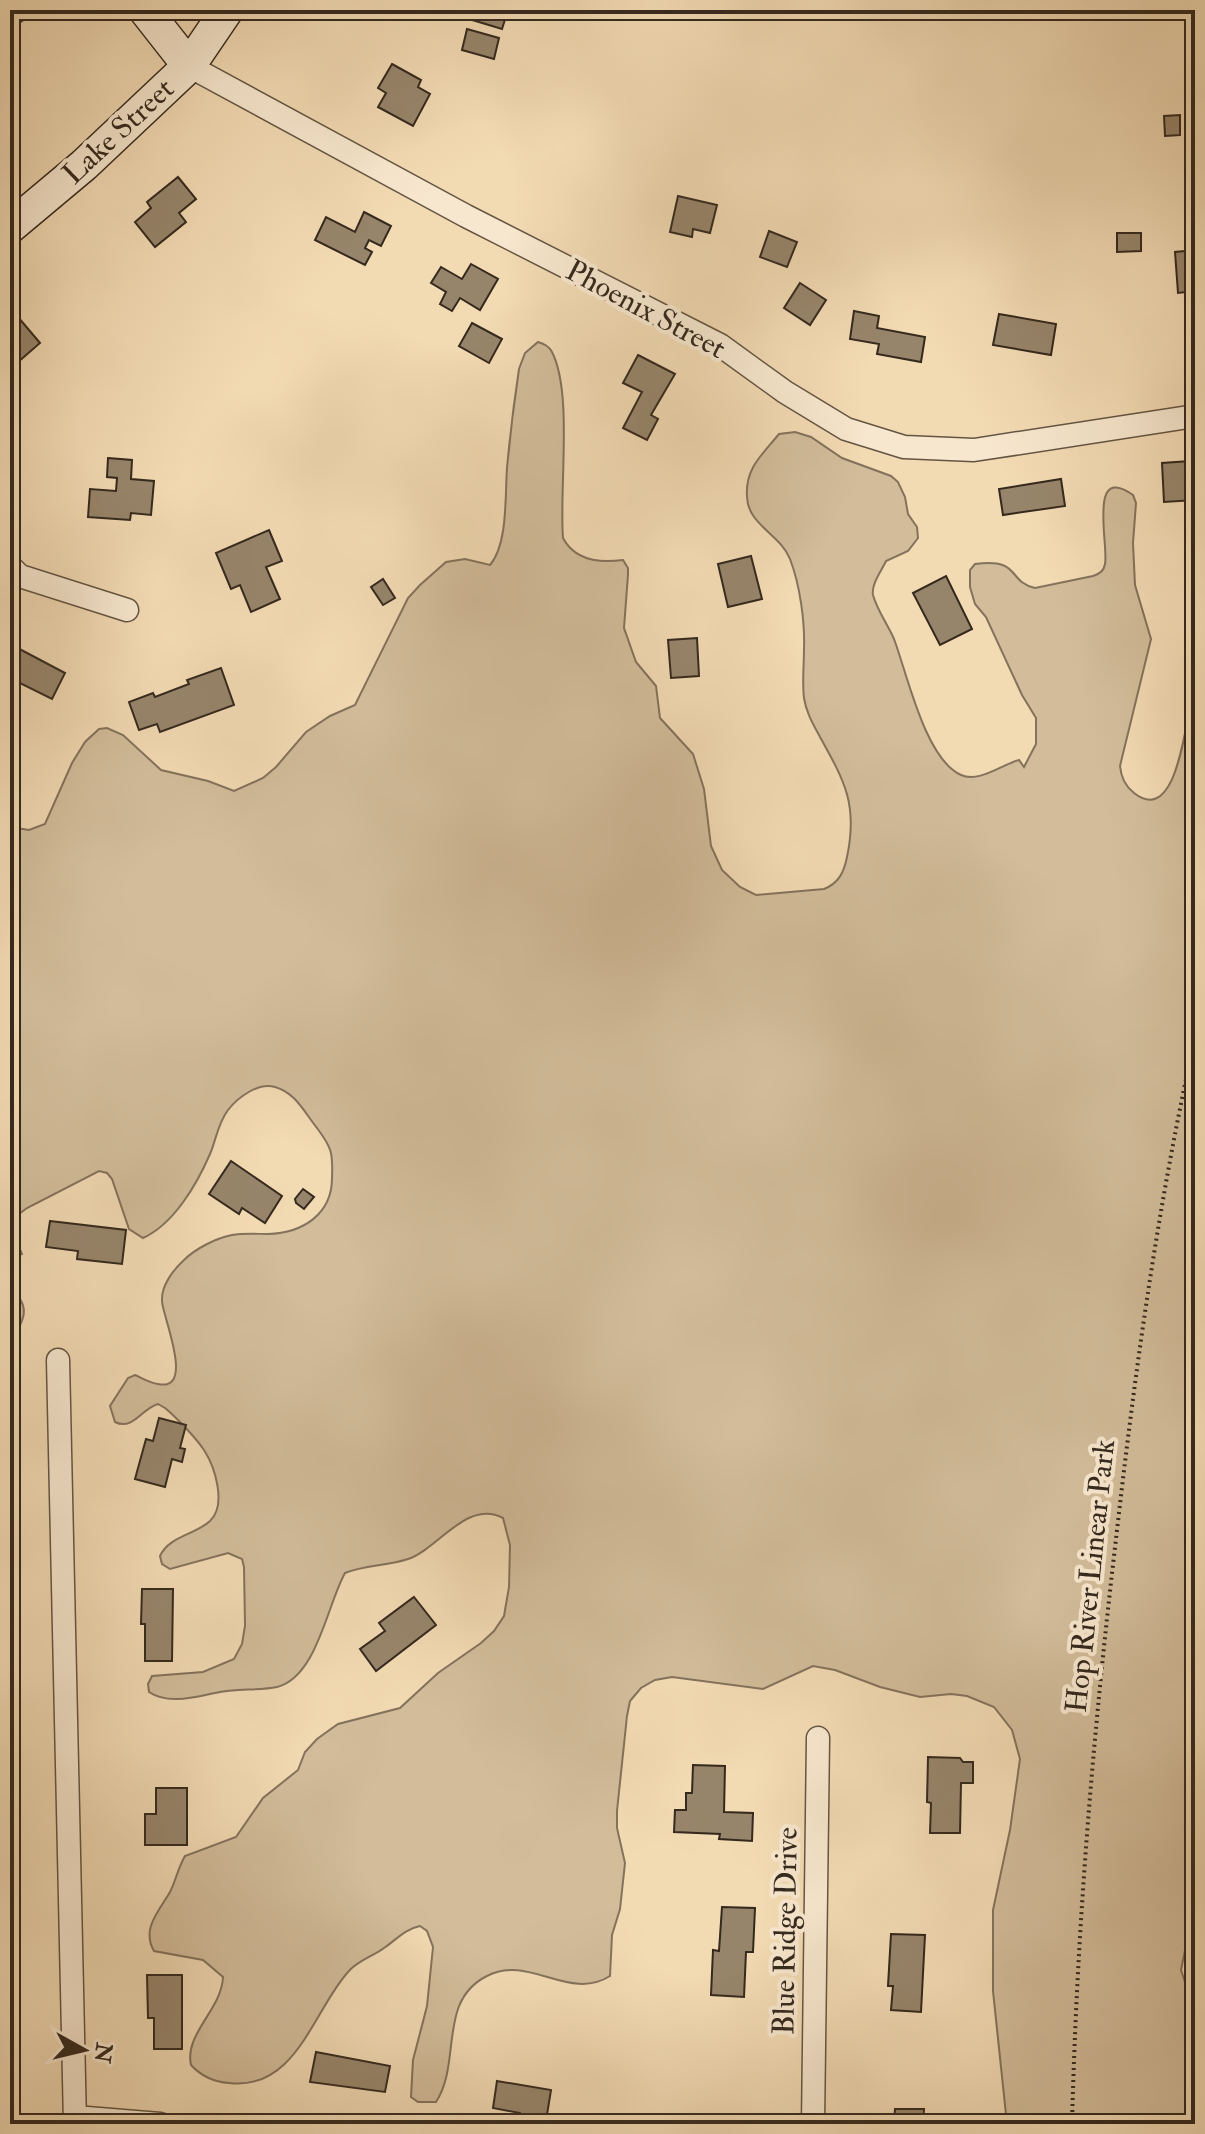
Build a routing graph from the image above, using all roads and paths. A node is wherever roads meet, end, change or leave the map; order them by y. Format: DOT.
graph roads {
  1 [pos="145,10"];
  2 [pos="227,10"];
  3 [pos="189,66"];
  4 [pos="10,227"];
  5 [pos="1195,416"];
  6 [pos="10,566"];
  7 [pos="127,610"];
  8 [pos="1195,1038"];
  9 [pos="58,1360"];
  10 [pos="818,1738"];
  11 [pos="75,2120"];
  12 [pos="160,2124"];
  13 [pos="813,2124"];
  14 [pos="1072,2124"];
  1 -- 3 [label="street, Phoenix Street"];
  2 -- 3 [label="street, Lake Street"];
  3 -- 4 [label="street, Lake Street"];
  3 -- 5 [label="street, Phoenix Street"];
  6 -- 7 [label="street"];
  8 -- 14 [label="path, Hop River Linear Park"];
  9 -- 11 [label="street"];
  10 -- 13 [label="street, Blue Ridge Drive"];
  11 -- 12 [label="street"];
}
